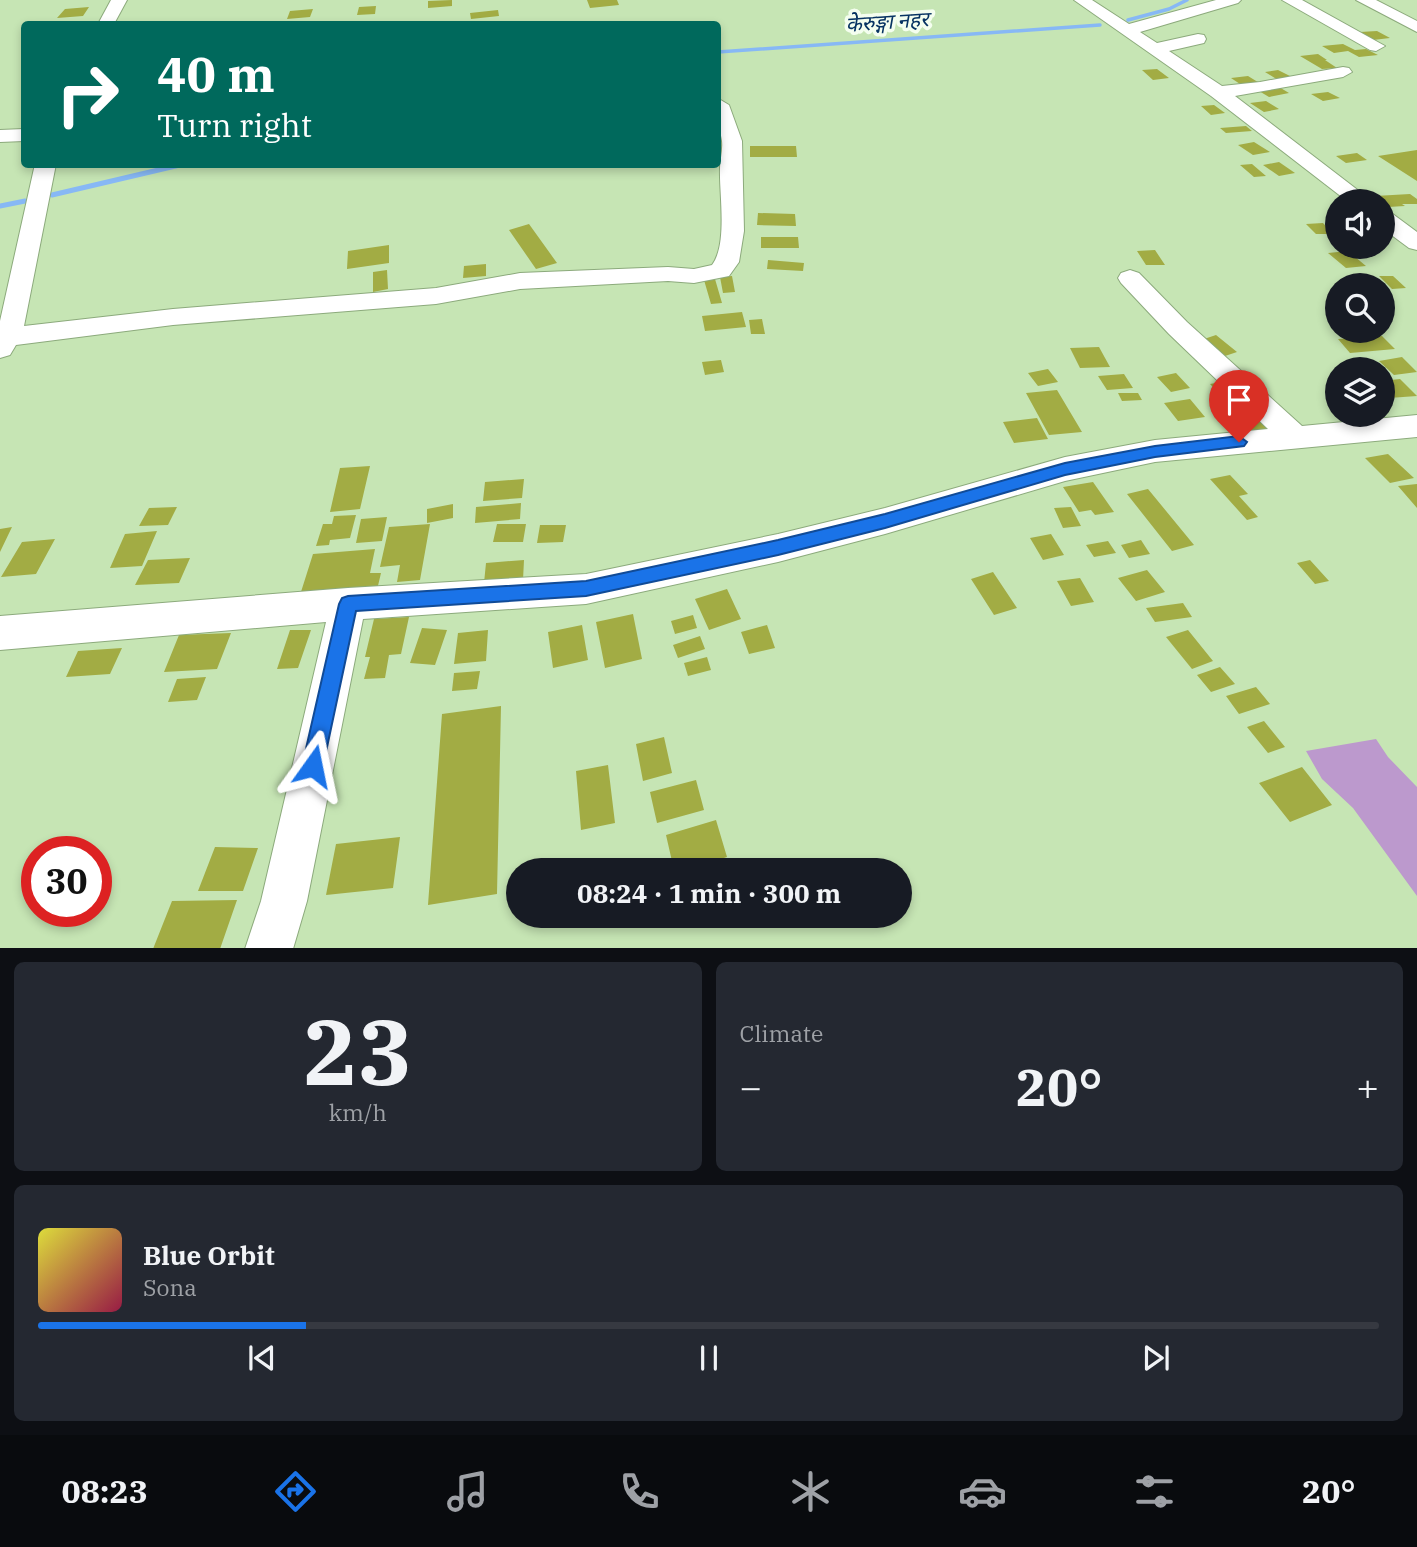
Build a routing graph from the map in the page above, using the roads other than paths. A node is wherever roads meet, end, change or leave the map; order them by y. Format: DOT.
graph roads {
  1 [pos="119,0"];
  2 [pos="1082,0"];
  3 [pos="1233,0"];
  4 [pos="1290,0"];
  5 [pos="1364,0"];
  6 [pos="108,21"];
  7 [pos="1417,27"];
  8 [pos="1127,30"];
  9 [pos="1198,39"];
  10 [pos="1376,46"];
  11 [pos="1154,49"];
  12 [pos="1343,72"];
  13 [pos="1218,92"];
  14 [pos="721,111"];
  15 [pos="21,135"];
  16 [pos="0,136"];
  17 [pos="45,168"];
  18 [pos="1346,189"];
  19 [pos="1395,227"];
  20 [pos="1417,243"];
  21 [pos="1130,278"];
  22 [pos="3,343"];
  23 [pos="1417,426"];
  24 [pos="1294,436"];
  25 [pos="348,604"];
  26 [pos="0,633"];
  27 [pos="269,948"];
  1 -- 6 [label="street"];
  2 -- 8 [label="street"];
  3 -- 8 [label="street"];
  4 -- 10 [label="street"];
  5 -- 7 [label="street"];
  8 -- 11 [label="street"];
  9 -- 11 [label="street"];
  11 -- 13 [label="street"];
  12 -- 13 [label="street"];
  13 -- 18 [label="street"];
  14 -- 22 [label="street"];
  15 -- 16 [label="street"];
  17 -- 22 [label="street"];
  19 -- 20 [label="street"];
  21 -- 24 [label="street"];
  23 -- 24 [label="street"];
  24 -- 25 [label="street"];
  25 -- 26 [label="street"];
  25 -- 27 [label="street"];
}
